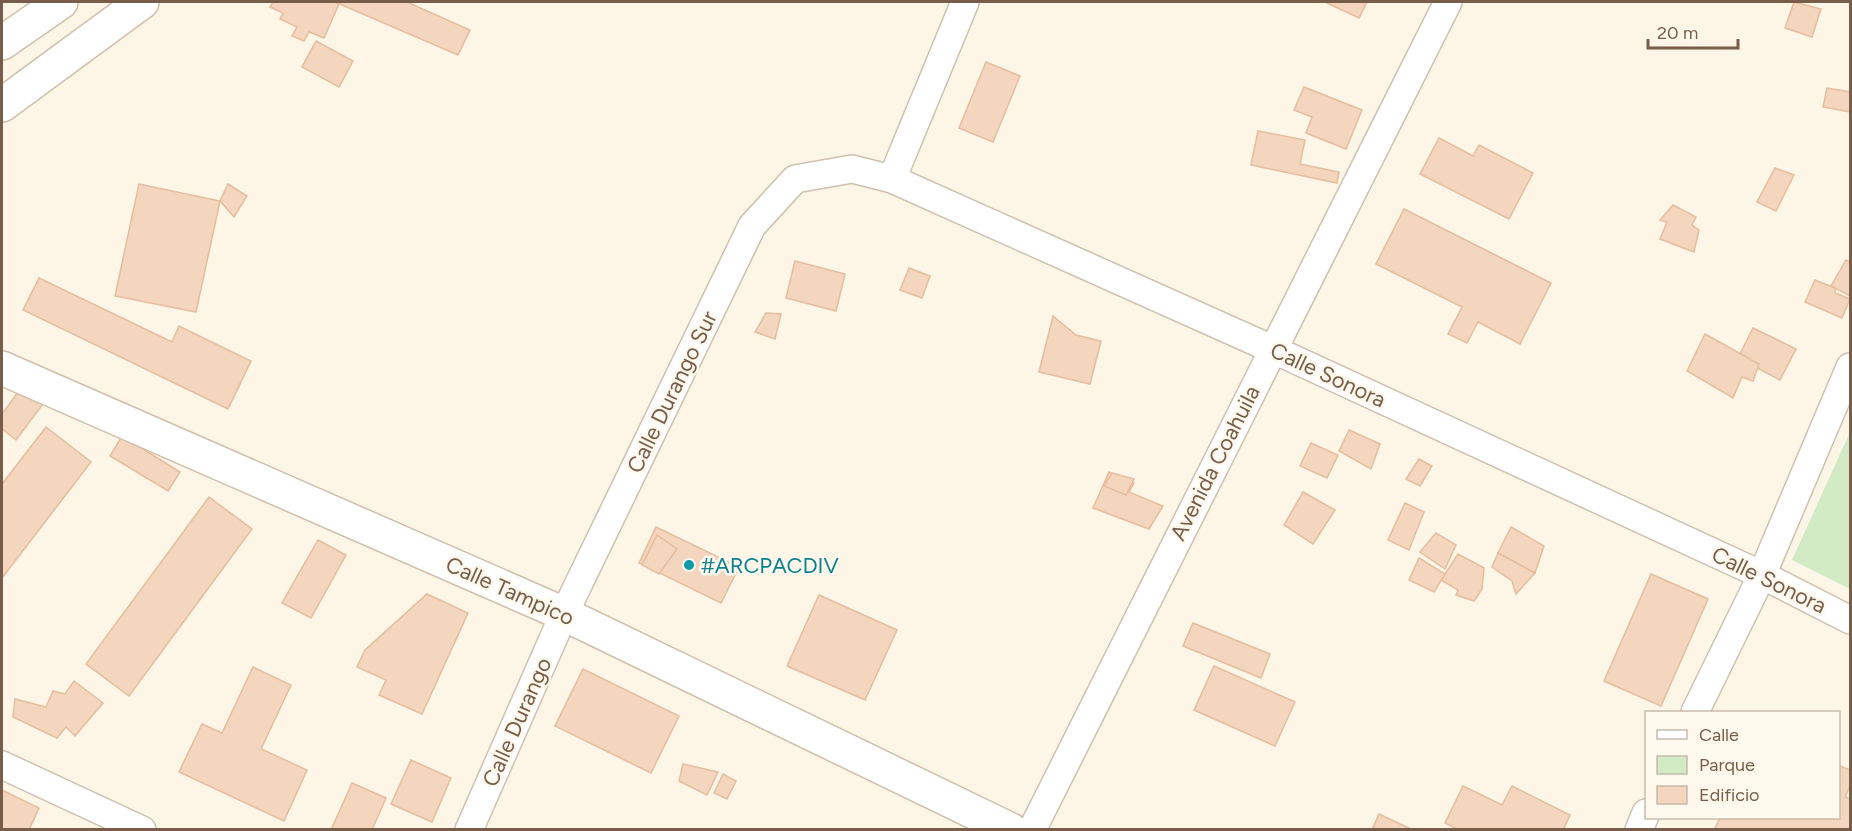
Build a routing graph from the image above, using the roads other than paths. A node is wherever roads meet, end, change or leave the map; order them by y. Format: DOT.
graph roads {
  1 [pos="61,2"];
  2 [pos="142,2"];
  3 [pos="965,2"];
  4 [pos="1448,2"];
  5 [pos="2,43"];
  6 [pos="2,105"];
  7 [pos="795,179"];
  8 [pos="892,179"];
  9 [pos="1272,349"];
  10 [pos="1851,367"];
  11 [pos="2,369"];
  12 [pos="1762,575"];
  13 [pos="564,614"];
  14 [pos="1851,620"];
  15 [pos="1695,711"];
  16 [pos="2,765"];
  17 [pos="142,830"];
  18 [pos="469,830"];
  19 [pos="1011,830"];
  20 [pos="1032,830"];
  1 -- 5 [label="street"];
  2 -- 6 [label="street"];
  3 -- 8 [label="street"];
  4 -- 9 [label="street, Avenida Coahuila"];
  7 -- 8 [label="street, Calle Sonora"];
  7 -- 13 [label="street, Calle Durango Sur"];
  8 -- 9 [label="street, Calle Sonora"];
  9 -- 12 [label="street, Calle Sonora"];
  9 -- 20 [label="street, Avenida Coahuila"];
  10 -- 12 [label="street"];
  11 -- 13 [label="street, Calle Tampico"];
  12 -- 14 [label="street, Calle Sonora"];
  12 -- 15 [label="street"];
  13 -- 18 [label="street, Calle Durango"];
  13 -- 19 [label="street, Calle Tampico"];
  16 -- 17 [label="street"];
}
